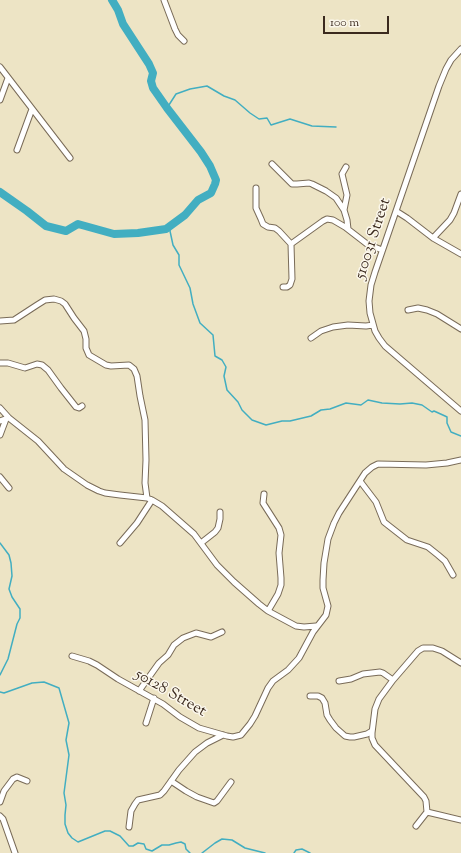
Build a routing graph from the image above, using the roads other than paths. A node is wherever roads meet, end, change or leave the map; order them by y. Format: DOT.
graph roads {
  1 [pos="164,0"];
  2 [pos="184,41"];
  3 [pos="461,48"];
  4 [pos="0,67"];
  5 [pos="8,78"];
  6 [pos="0,100"];
  7 [pos="32,109"];
  8 [pos="17,150"];
  9 [pos="70,158"];
  10 [pos="272,164"];
  11 [pos="346,167"];
  12 [pos="256,188"];
  13 [pos="461,194"];
  14 [pos="344,210"];
  15 [pos="396,211"];
  16 [pos="348,229"];
  17 [pos="433,238"];
  18 [pos="291,244"];
  19 [pos="382,250"];
  20 [pos="461,254"];
  21 [pos="283,286"];
  22 [pos="408,310"];
  23 [pos="0,321"];
  24 [pos="373,325"];
  25 [pos="461,329"];
  26 [pos="311,338"];
  27 [pos="0,363"];
  28 [pos="82,406"];
  29 [pos="0,408"];
  30 [pos="461,411"];
  31 [pos="8,418"];
  32 [pos="0,421"];
  33 [pos="0,435"];
  34 [pos="461,460"];
  35 [pos="0,477"];
  36 [pos="360,481"];
  37 [pos="9,488"];
  38 [pos="264,494"];
  39 [pos="150,499"];
  40 [pos="220,512"];
  41 [pos="120,543"];
  42 [pos="201,543"];
  43 [pos="453,575"];
  44 [pos="268,611"];
  45 [pos="316,626"];
  46 [pos="222,632"];
  47 [pos="72,656"];
  48 [pos="461,663"];
  49 [pos="393,680"];
  50 [pos="339,681"];
  51 [pos="140,691"];
  52 [pos="310,696"];
  53 [pos="154,698"];
  54 [pos="146,723"];
  55 [pos="372,731"];
  56 [pos="223,735"];
  57 [pos="27,781"];
  58 [pos="171,781"];
  59 [pos="231,782"];
  60 [pos="0,802"];
  61 [pos="427,812"];
  62 [pos="1,818"];
  63 [pos="461,820"];
  64 [pos="416,826"];
  65 [pos="128,827"];
  66 [pos="15,853"];
  1 -- 2 [label="street"];
  3 -- 15 [label="street, 510031 Street"];
  4 -- 5 [label="street"];
  5 -- 6 [label="street"];
  5 -- 7 [label="street"];
  7 -- 8 [label="street"];
  7 -- 9 [label="street"];
  10 -- 14 [label="street"];
  11 -- 14 [label="street"];
  12 -- 18 [label="street"];
  13 -- 17 [label="street"];
  14 -- 16 [label="street"];
  15 -- 17 [label="street"];
  15 -- 19 [label="street, 510031 Street"];
  16 -- 18 [label="street"];
  16 -- 19 [label="street"];
  17 -- 20 [label="street"];
  18 -- 21 [label="street"];
  19 -- 24 [label="street, 510031 Street"];
  22 -- 25 [label="street"];
  23 -- 39 [label="street"];
  24 -- 26 [label="street"];
  24 -- 30 [label="street, 510031 Street"];
  27 -- 28 [label="street"];
  29 -- 31 [label="street"];
  31 -- 32 [label="street"];
  31 -- 33 [label="street"];
  31 -- 39 [label="street"];
  34 -- 36 [label="street, 50128 Street"];
  35 -- 37 [label="street"];
  36 -- 43 [label="street"];
  36 -- 45 [label="street, 50128 Street"];
  38 -- 44 [label="street"];
  39 -- 41 [label="street"];
  39 -- 42 [label="street"];
  40 -- 42 [label="street"];
  42 -- 44 [label="street"];
  44 -- 45 [label="street"];
  45 -- 56 [label="street, 50128 Street"];
  46 -- 51 [label="street"];
  47 -- 51 [label="street, 50128 Street"];
  48 -- 49 [label="street"];
  49 -- 50 [label="street"];
  49 -- 55 [label="street"];
  51 -- 53 [label="street, 50128 Street"];
  52 -- 55 [label="street"];
  53 -- 54 [label="street"];
  53 -- 56 [label="street, 50128 Street"];
  55 -- 61 [label="street"];
  56 -- 58 [label="street"];
  57 -- 60 [label="street"];
  58 -- 59 [label="street"];
  58 -- 65 [label="street"];
  61 -- 63 [label="street"];
  61 -- 64 [label="street"];
  62 -- 66 [label="street"];
}
